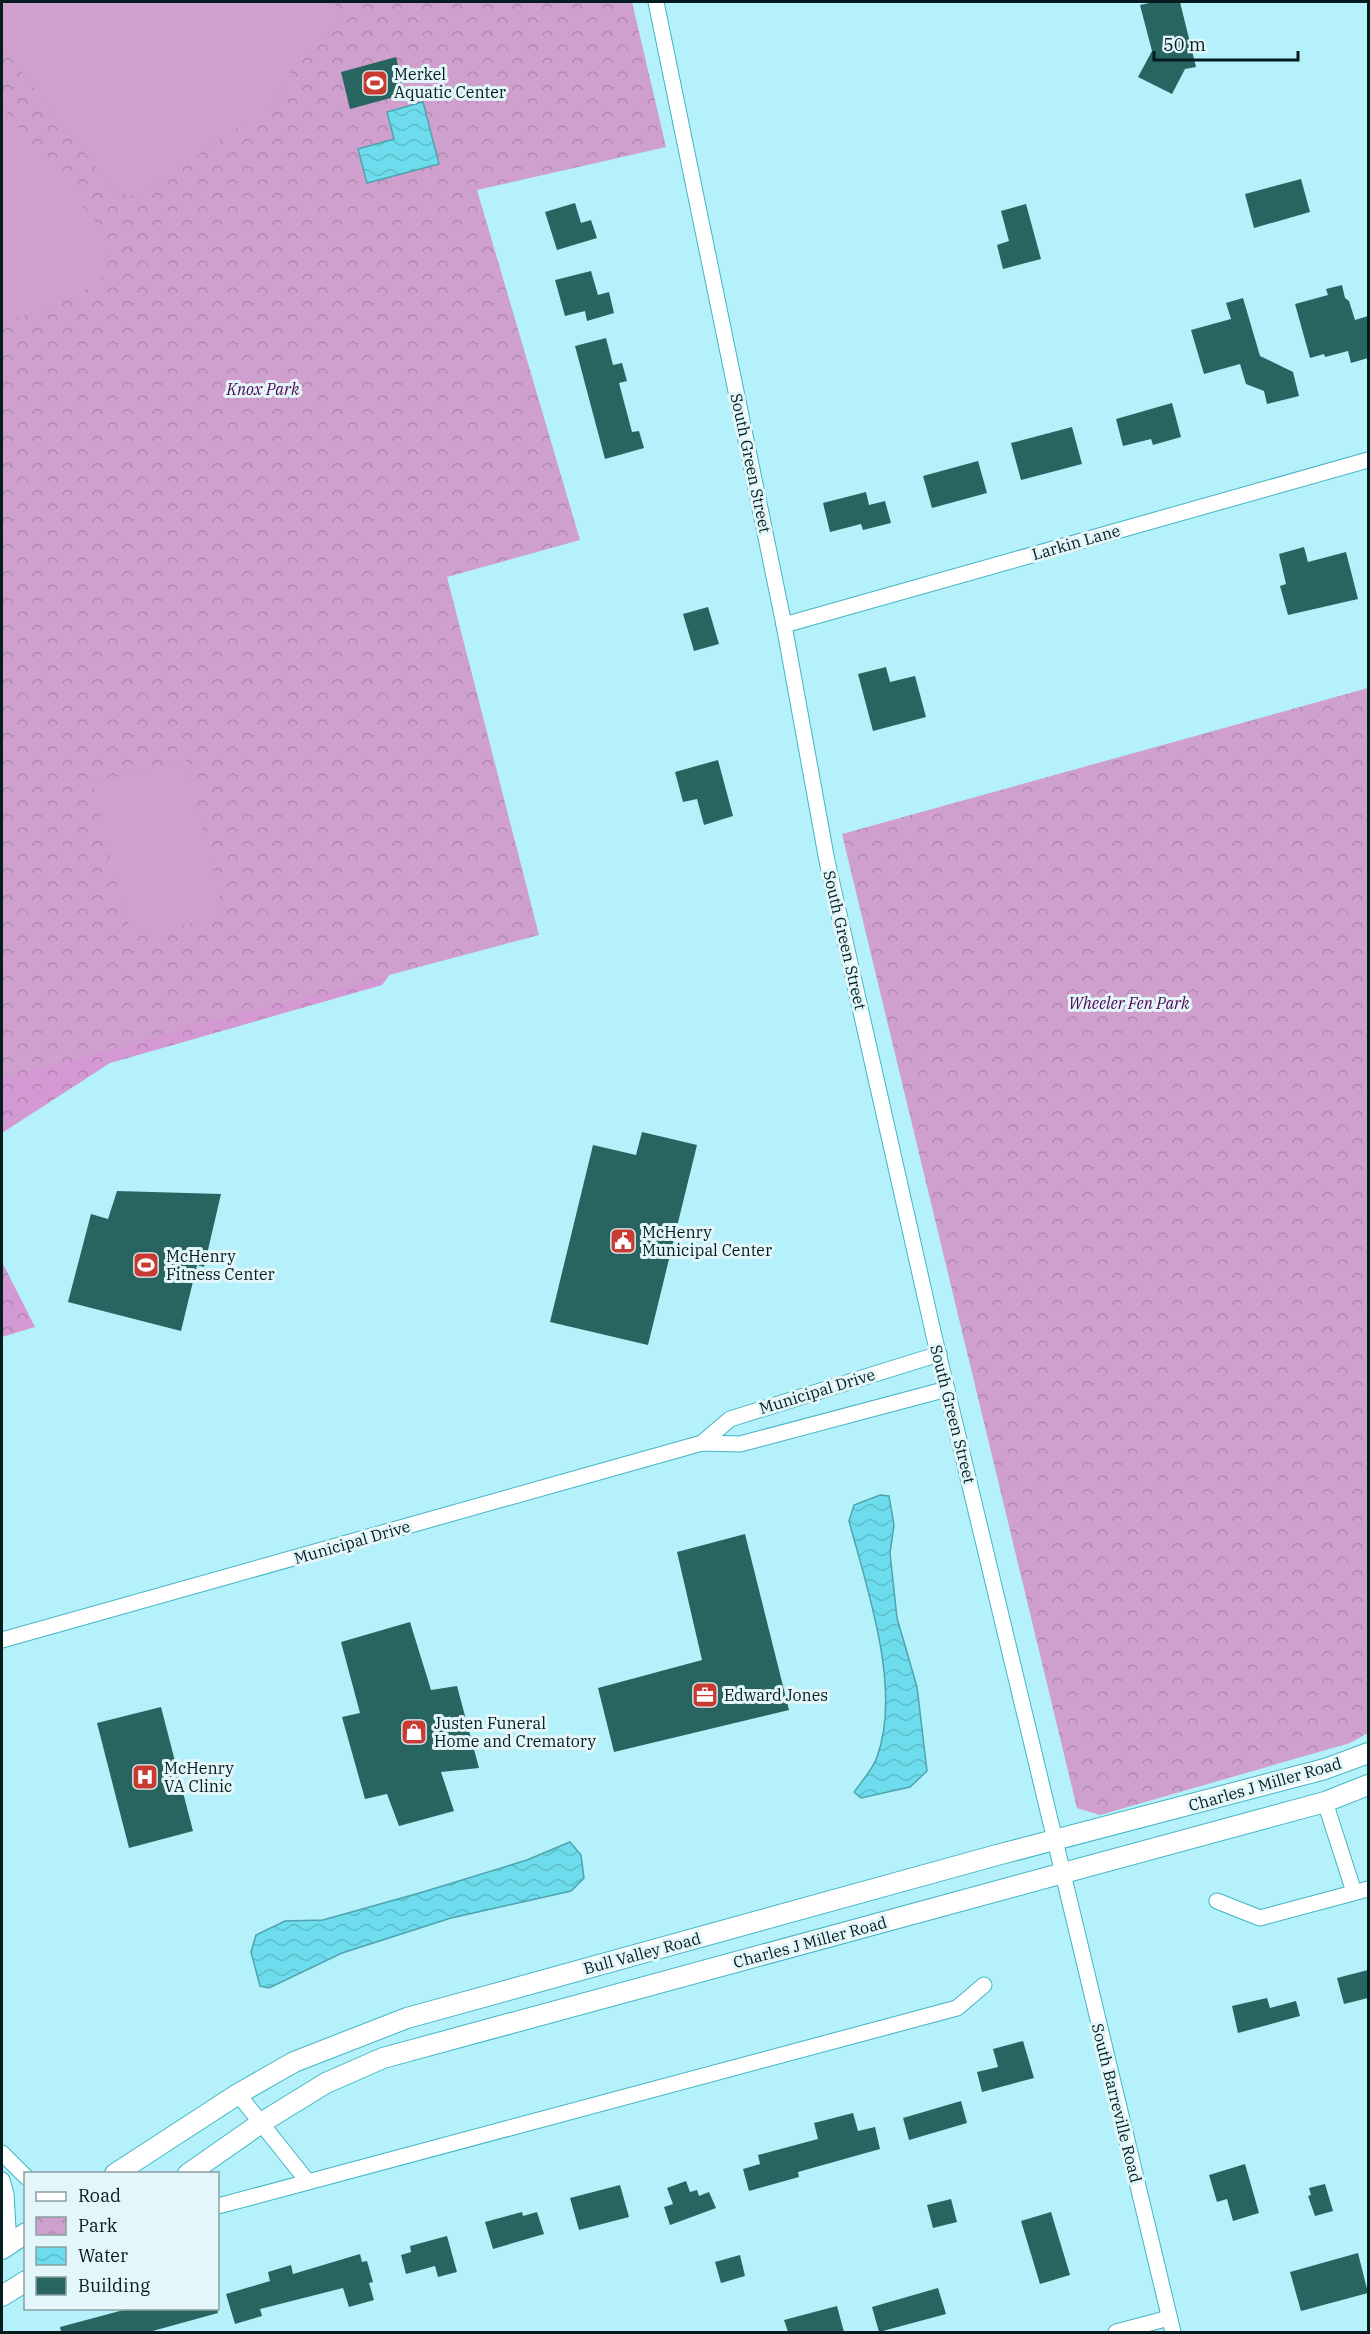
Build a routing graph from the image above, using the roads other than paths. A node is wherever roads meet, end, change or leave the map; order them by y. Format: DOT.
graph roads {
  1 [pos="656,2"];
  2 [pos="1368,459"];
  3 [pos="784,625"];
  4 [pos="939,1354"];
  5 [pos="947,1389"];
  6 [pos="702,1443"];
  7 [pos="2,1640"];
  8 [pos="1368,1753"];
  9 [pos="1368,1785"];
  10 [pos="1325,1802"];
  11 [pos="1056,1840"];
  12 [pos="1064,1872"];
  13 [pos="1361,1891"];
  14 [pos="1217,1901"];
  15 [pos="984,1985"];
  16 [pos="238,2094"];
  17 [pos="261,2123"];
  18 [pos="2,2153"];
  19 [pos="118,2172"];
  20 [pos="191,2172"];
  21 [pos="24,2175"];
  22 [pos="2,2180"];
  23 [pos="308,2182"];
  24 [pos="219,2206"];
  25 [pos="24,2234"];
  26 [pos="5,2247"];
  27 [pos="24,2282"];
  28 [pos="2,2296"];
  29 [pos="1171,2325"];
  30 [pos="1116,2332"];
  1 -- 3 [label="street, South Green Street"];
  2 -- 3 [label="street, Larkin Lane"];
  3 -- 4 [label="street, South Green Street"];
  4 -- 5 [label="street, South Green Street"];
  4 -- 6 [label="street, Municipal Drive"];
  5 -- 6 [label="street, Municipal Drive"];
  5 -- 11 [label="street, South Green Street"];
  6 -- 7 [label="street, Municipal Drive"];
  8 -- 11 [label="street, Charles J Miller Road"];
  9 -- 10 [label="street, Charles J Miller Road"];
  10 -- 12 [label="street, Charles J Miller Road"];
  10 -- 13 [label="street"];
  11 -- 12 [label="street, South Green Street"];
  11 -- 16 [label="street, Bull Valley Road"];
  12 -- 17 [label="street, Charles J Miller Road"];
  12 -- 29 [label="street, South Barreville Road"];
  13 -- 14 [label="street"];
  15 -- 23 [label="street"];
  16 -- 17 [label="street"];
  16 -- 19 [label="street, Bull Valley Road"];
  17 -- 20 [label="street"];
  17 -- 23 [label="street"];
  18 -- 21 [label="street"];
  22 -- 26 [label="street"];
  23 -- 24 [label="street"];
  25 -- 26 [label="street"];
  27 -- 28 [label="street"];
  29 -- 30 [label="street"];
}
